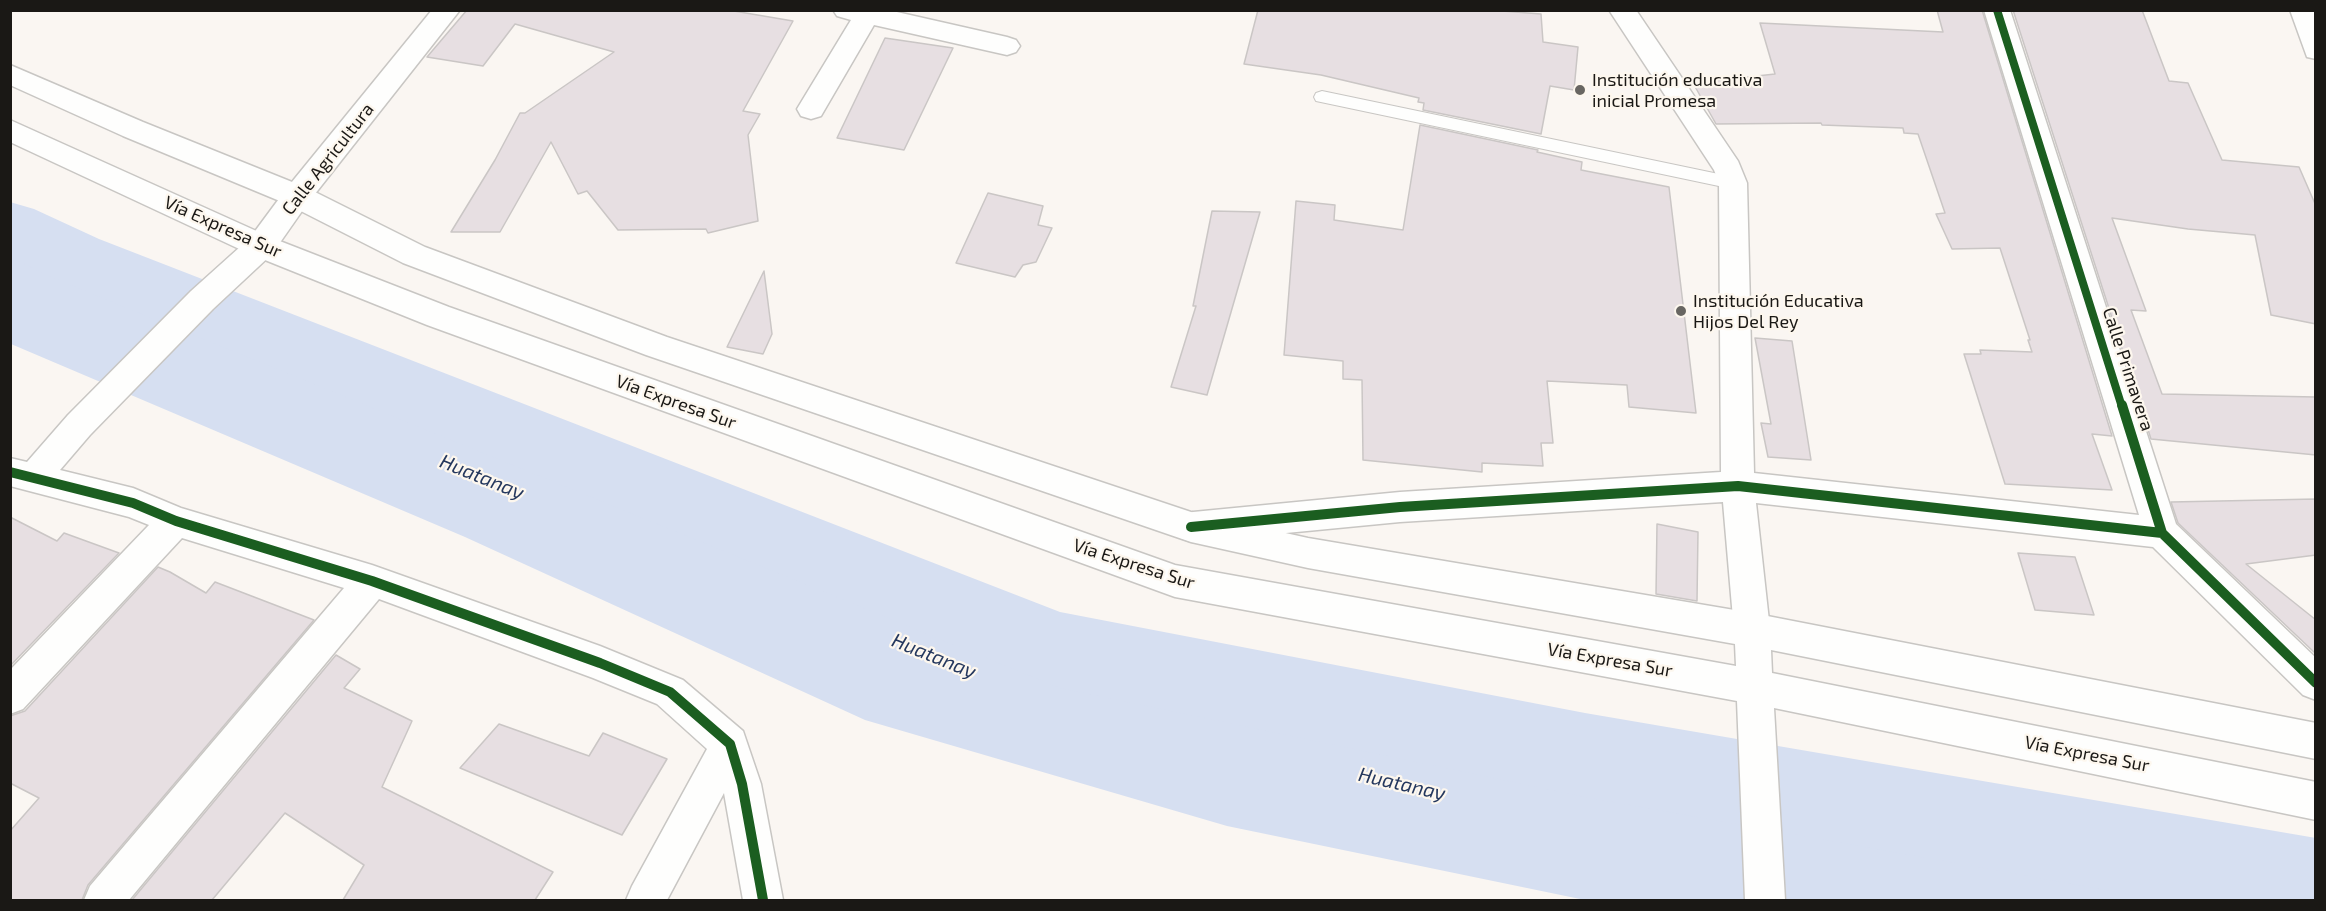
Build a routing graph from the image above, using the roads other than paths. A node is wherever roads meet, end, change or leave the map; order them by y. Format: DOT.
graph roads {
  1 [pos="447,10"];
  2 [pos="1622,10"];
  3 [pos="1997,10"];
  4 [pos="2302,10"];
  5 [pos="861,12"];
  6 [pos="1007,46"];
  7 [pos="2316,50"];
  8 [pos="10,74"];
  9 [pos="1322,97"];
  10 [pos="811,109"];
  11 [pos="10,130"];
  12 [pos="1733,183"];
  13 [pos="297,196"];
  14 [pos="261,246"];
  15 [pos="22,475"];
  16 [pos="1738,486"];
  17 [pos="176,521"];
  18 [pos="1191,527"];
  19 [pos="2162,533"];
  20 [pos="372,581"];
  21 [pos="1752,630"];
  22 [pos="2316,683"];
  23 [pos="1756,687"];
  24 [pos="10,698"];
  25 [pos="2316,741"];
  26 [pos="730,744"];
  27 [pos="2316,801"];
  28 [pos="104,900"];
  29 [pos="646,900"];
  30 [pos="763,900"];
  31 [pos="1765,900"];
  1 -- 13 [label="street, Calle Agricultura"];
  2 -- 12 [label="street"];
  3 -- 19 [label="street, Calle Primavera"];
  4 -- 7 [label="street"];
  5 -- 6 [label="street"];
  5 -- 10 [label="street"];
  8 -- 13 [label="street"];
  9 -- 12 [label="lane"];
  11 -- 14 [label="street, Vía Expresa Sur"];
  12 -- 16 [label="street"];
  13 -- 14 [label="street, Calle Agricultura"];
  13 -- 18 [label="street"];
  14 -- 15 [label="street, Calle Agricultura"];
  14 -- 23 [label="street, Vía Expresa Sur"];
  15 -- 17 [label="street"];
  16 -- 18 [label="street"];
  16 -- 19 [label="street"];
  16 -- 21 [label="street"];
  17 -- 20 [label="street"];
  17 -- 24 [label="street"];
  18 -- 21 [label="street"];
  19 -- 22 [label="street, Calle Primavera"];
  20 -- 26 [label="street"];
  20 -- 28 [label="street"];
  21 -- 23 [label="street"];
  21 -- 25 [label="street"];
  23 -- 27 [label="street, Vía Expresa Sur"];
  23 -- 31 [label="street"];
  26 -- 29 [label="street"];
  26 -- 30 [label="street"];
}
